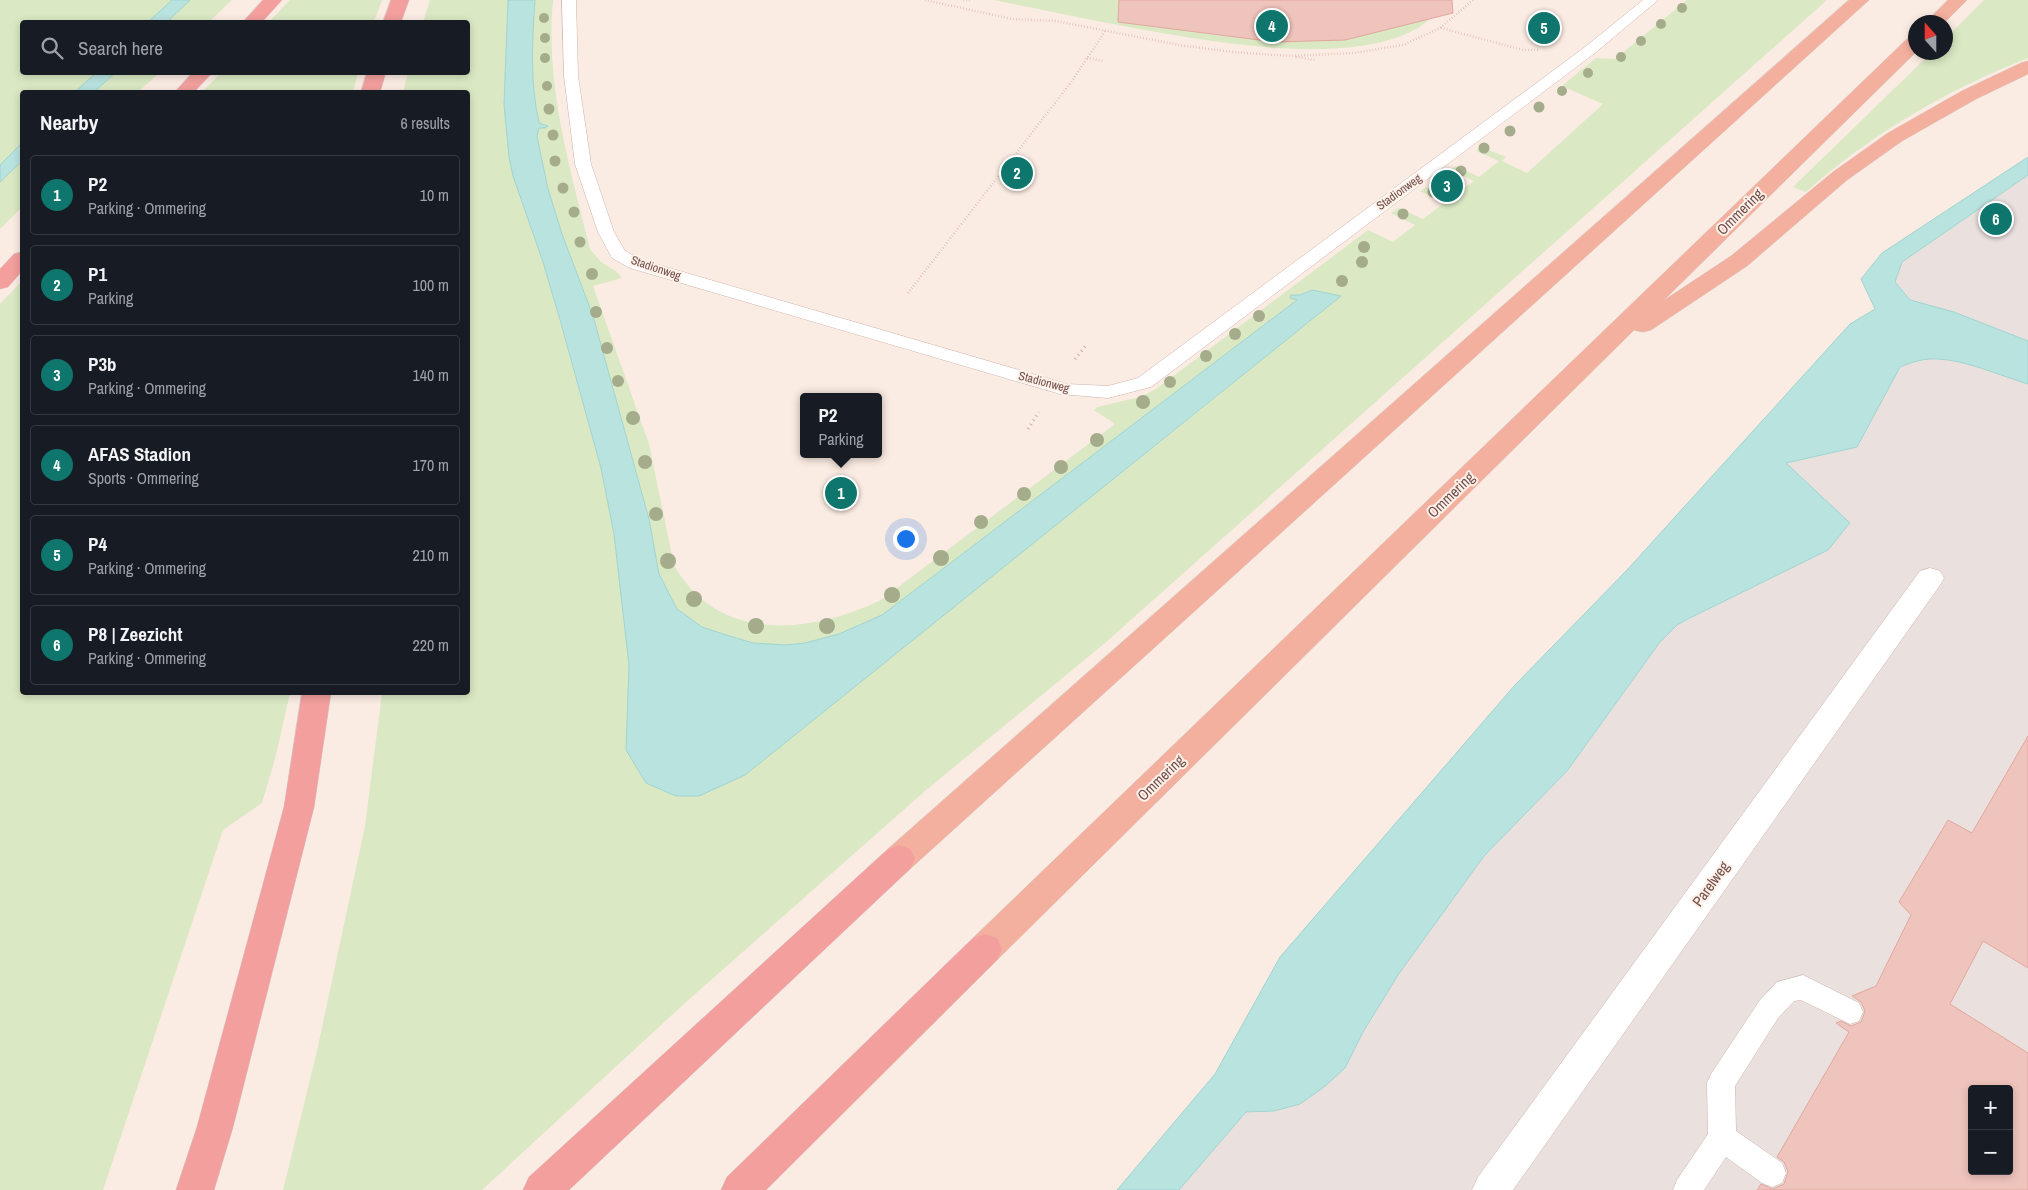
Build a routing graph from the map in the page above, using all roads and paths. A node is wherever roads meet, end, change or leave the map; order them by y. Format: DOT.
graph roads {
  1 [pos="274,0"];
  2 [pos="400,0"];
  3 [pos="569,0"];
  4 [pos="925,0"];
  5 [pos="963,0"];
  6 [pos="970,0"];
  7 [pos="1473,0"];
  8 [pos="1651,0"];
  9 [pos="1860,0"];
  10 [pos="1958,0"];
  11 [pos="1942,15"];
  12 [pos="254,20"];
  13 [pos="393,20"];
  14 [pos="1440,28"];
  15 [pos="1105,31"];
  16 [pos="1908,49"];
  17 [pos="1590,50"];
  18 [pos="1290,56"];
  19 [pos="1087,58"];
  20 [pos="1315,60"];
  21 [pos="1104,61"];
  22 [pos="2028,67"];
  23 [pos="201,75"];
  24 [pos="375,75"];
  25 [pos="186,90"];
  26 [pos="372,90"];
  27 [pos="20,261"];
  28 [pos="0,282"];
  29 [pos="908,293"];
  30 [pos="1586,364"];
  31 [pos="1930,578"];
  32 [pos="318,695"];
  33 [pos="1850,1012"];
  34 [pos="1722,1138"];
  35 [pos="1772,1173"];
  36 [pos="195,1190"];
  37 [pos="542,1190"];
  38 [pos="740,1190"];
  39 [pos="1491,1190"];
  40 [pos="1687,1190"];
  1 -- 12 [label="highway"];
  2 -- 13 [label="highway"];
  3 -- 17 [label="lane, Stadionweg"];
  4 -- 15 [label="path"];
  5 -- 6 [label="path"];
  7 -- 14 [label="path"];
  8 -- 17 [label="lane, Stadionweg"];
  9 -- 37 [label="highway"];
  10 -- 11 [label="highway"];
  14 -- 17 [label="path"];
  14 -- 18 [label="path"];
  15 -- 18 [label="path"];
  15 -- 19 [label="path"];
  16 -- 30 [label="highway, Ommering"];
  18 -- 20 [label="path"];
  19 -- 21 [label="path"];
  19 -- 29 [label="path"];
  22 -- 30 [label="highway"];
  23 -- 25 [label="highway"];
  24 -- 26 [label="highway"];
  27 -- 28 [label="highway"];
  30 -- 38 [label="highway, Ommering"];
  31 -- 39 [label="street, Parelweg"];
  32 -- 36 [label="highway"];
  33 -- 34 [label="lane"];
  34 -- 35 [label="lane"];
  34 -- 40 [label="lane"];
}
